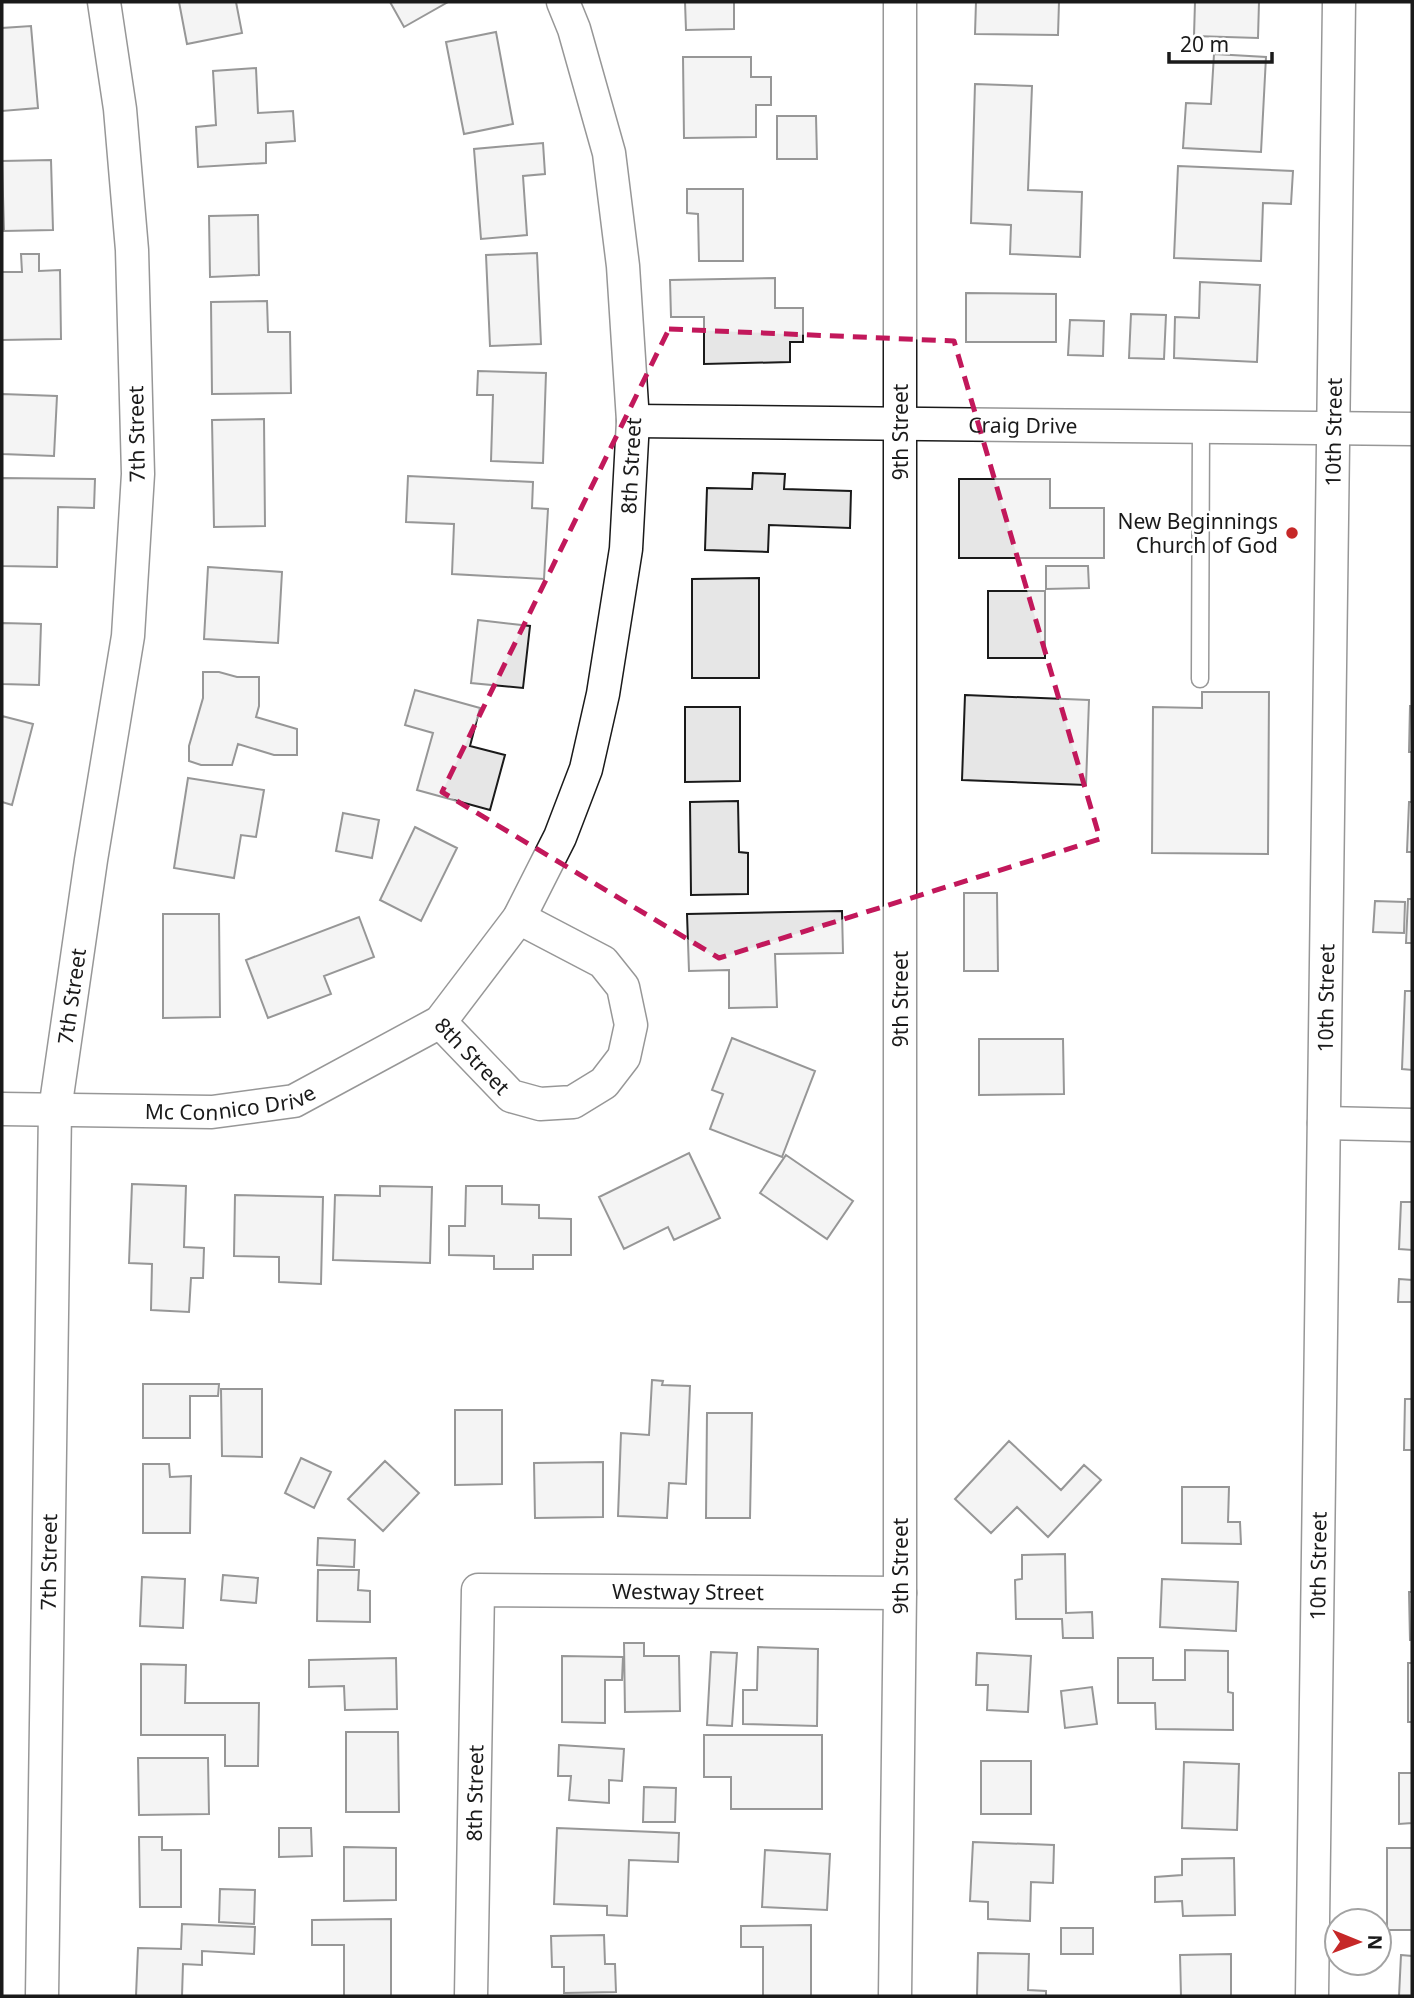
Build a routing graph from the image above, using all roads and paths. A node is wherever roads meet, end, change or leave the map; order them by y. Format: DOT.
graph roads {
  1 [pos="104,2"];
  2 [pos="563,2"];
  3 [pos="900,2"];
  4 [pos="1339,2"];
  5 [pos="633,421"];
  6 [pos="900,424"];
  7 [pos="1201,426"];
  8 [pos="1333,428"];
  9 [pos="1412,429"];
  10 [pos="1200,679"];
  11 [pos="519,918"];
  12 [pos="440,1022"];
  13 [pos="2,1109"];
  14 [pos="55,1110"];
  15 [pos="1324,1123"];
  16 [pos="1412,1125"];
  17 [pos="478,1590"];
  18 [pos="900,1593"];
  19 [pos="42,1996"];
  20 [pos="471,1996"];
  21 [pos="895,1996"];
  22 [pos="1312,1996"];
  1 -- 14 [label="street, 7th Street"];
  2 -- 5 [label="street, 8th Street"];
  3 -- 6 [label="street, 9th Street"];
  4 -- 8 [label="street, 10th Street"];
  5 -- 6 [label="street, Craig Drive"];
  5 -- 11 [label="street, 8th Street"];
  6 -- 7 [label="street, Craig Drive"];
  6 -- 18 [label="street, 9th Street"];
  7 -- 8 [label="street, Craig Drive"];
  7 -- 10 [label="lane"];
  8 -- 9 [label="street, Craig Drive"];
  8 -- 15 [label="street, 10th Street"];
  11 -- 12 [label="street, 8th Street"];
  11 -- 12 [label="street, 8th Street"];
  12 -- 14 [label="street, Mc Connico Drive"];
  13 -- 14 [label="street, Mc Connico Drive"];
  14 -- 19 [label="street, 7th Street"];
  15 -- 16 [label="street"];
  15 -- 22 [label="street, 10th Street"];
  17 -- 18 [label="street, Westway Street"];
  17 -- 20 [label="street, 8th Street"];
  18 -- 21 [label="street, 9th Street"];
}
